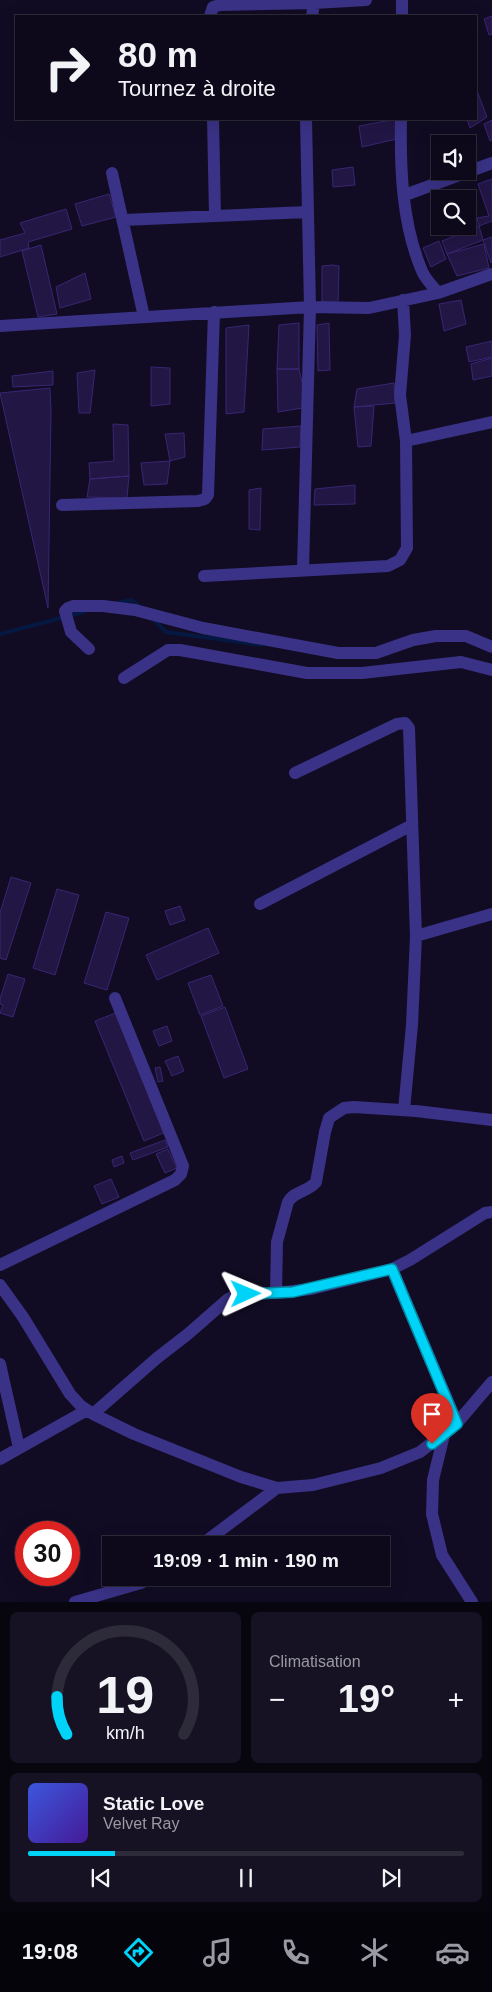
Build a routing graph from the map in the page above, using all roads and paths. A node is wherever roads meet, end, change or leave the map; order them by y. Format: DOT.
graph roads {
  1 [pos="366,0"];
  2 [pos="402,0"];
  3 [pos="314,3"];
  4 [pos="210,15"];
  5 [pos="312,15"];
  6 [pos="402,15"];
  7 [pos="213,120"];
  8 [pos="306,120"];
  9 [pos="401,120"];
  10 [pos="492,163"];
  11 [pos="112,173"];
  12 [pos="405,195"];
  13 [pos="308,212"];
  14 [pos="216,216"];
  15 [pos="124,220"];
  16 [pos="492,274"];
  17 [pos="438,293"];
  18 [pos="403,300"];
  19 [pos="310,307"];
  20 [pos="214,312"];
  21 [pos="144,317"];
  22 [pos="0,326"];
  23 [pos="492,422"];
  24 [pos="406,441"];
  25 [pos="62,505"];
  26 [pos="304,570"];
  27 [pos="204,576"];
  28 [pos="492,647"];
  29 [pos="89,649"];
  30 [pos="492,670"];
  31 [pos="124,678"];
  32 [pos="295,773"];
  33 [pos="412,825"];
  34 [pos="260,904"];
  35 [pos="492,914"];
  36 [pos="416,936"];
  37 [pos="115,998"];
  38 [pos="404,1110"];
  39 [pos="492,1120"];
  40 [pos="492,1212"];
  41 [pos="0,1265"];
  42 [pos="392,1269"];
  43 [pos="0,1285"];
  44 [pos="276,1293"];
  45 [pos="0,1364"];
  46 [pos="492,1382"];
  47 [pos="90,1412"];
  48 [pos="457,1424"];
  49 [pos="444,1435"];
  50 [pos="19,1448"];
  51 [pos="0,1459"];
  52 [pos="277,1488"];
  53 [pos="213,1536"];
  54 [pos="131,1586"];
  55 [pos="75,1602"];
  56 [pos="472,1602"];
  1 -- 3 [label="street"];
  2 -- 6 [label="street"];
  3 -- 4 [label="street"];
  3 -- 5 [label="street"];
  7 -- 14 [label="street"];
  8 -- 13 [label="street"];
  9 -- 12 [label="street"];
  10 -- 12 [label="street"];
  11 -- 15 [label="street"];
  12 -- 17 [label="street"];
  13 -- 14 [label="street"];
  13 -- 19 [label="street"];
  14 -- 15 [label="street"];
  15 -- 21 [label="street"];
  16 -- 17 [label="street"];
  17 -- 18 [label="street"];
  18 -- 19 [label="street"];
  18 -- 24 [label="street"];
  19 -- 20 [label="street"];
  19 -- 26 [label="street"];
  20 -- 21 [label="street"];
  20 -- 25 [label="street"];
  21 -- 22 [label="street"];
  23 -- 24 [label="street"];
  24 -- 26 [label="street"];
  26 -- 27 [label="street"];
  28 -- 29 [label="street"];
  30 -- 31 [label="street"];
  32 -- 33 [label="street"];
  33 -- 34 [label="street"];
  33 -- 36 [label="street"];
  35 -- 36 [label="street"];
  36 -- 38 [label="street"];
  37 -- 41 [label="street"];
  38 -- 39 [label="street"];
  38 -- 44 [label="street"];
  40 -- 42 [label="street"];
  42 -- 44 [label="street"];
  42 -- 48 [label="street"];
  43 -- 47 [label="street"];
  44 -- 47 [label="street"];
  45 -- 50 [label="street"];
  46 -- 48 [label="street"];
  47 -- 50 [label="street"];
  47 -- 52 [label="street"];
  48 -- 49 [label="street"];
  49 -- 52 [label="street"];
  49 -- 56 [label="street"];
  50 -- 51 [label="street"];
  52 -- 53 [label="street"];
  54 -- 55 [label="street"];
}
